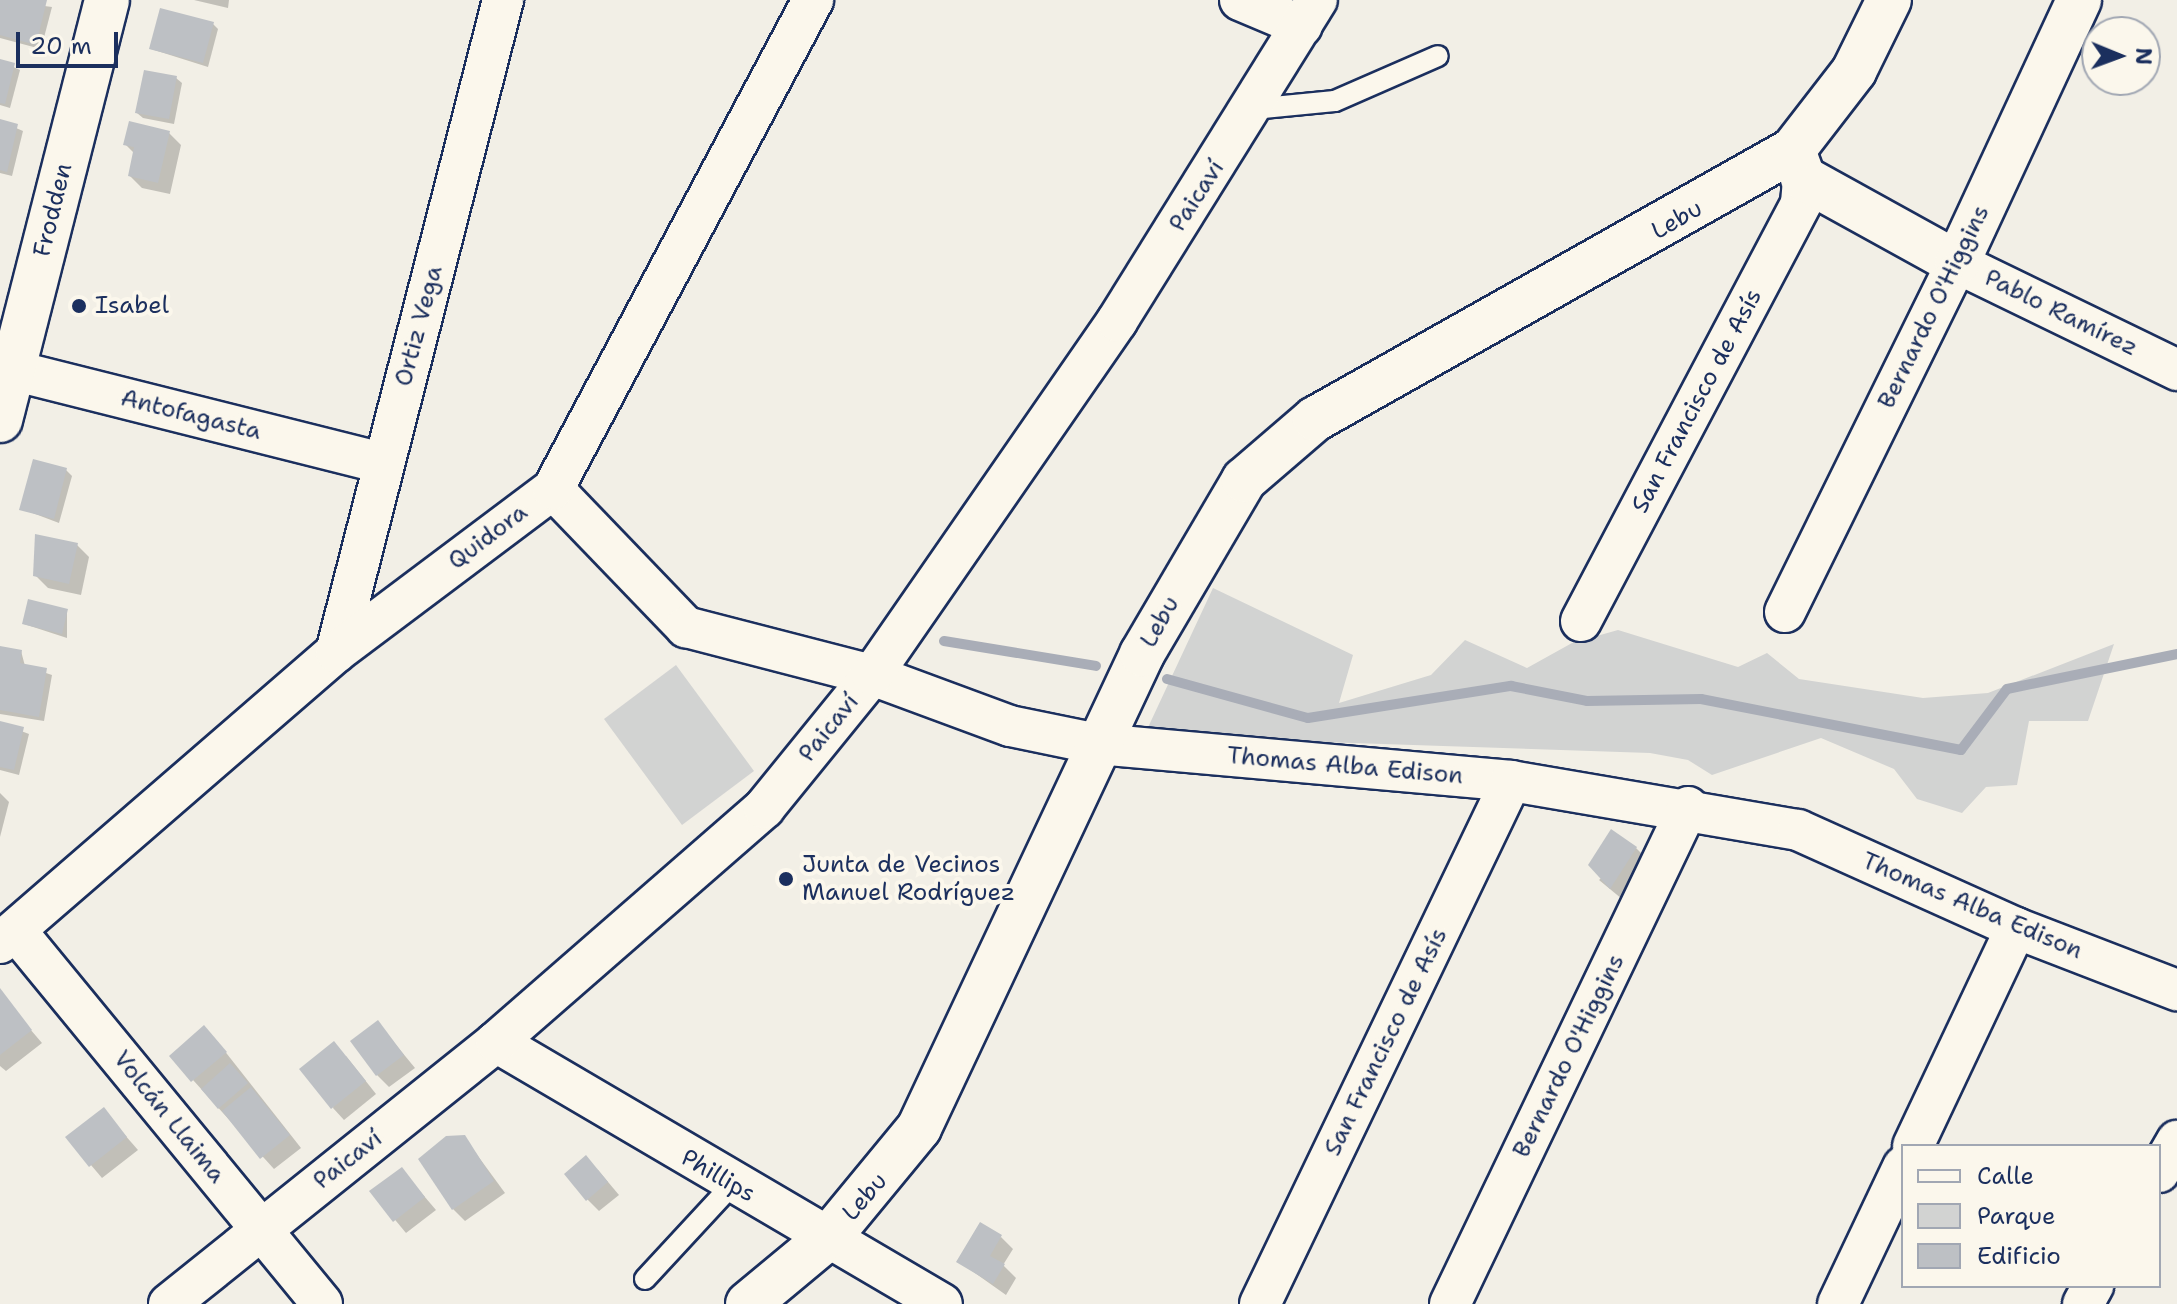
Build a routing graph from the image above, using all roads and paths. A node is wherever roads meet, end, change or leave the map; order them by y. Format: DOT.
graph roads {
  1 [pos="107,0"];
  2 [pos="503,0"];
  3 [pos="813,0"];
  4 [pos="1240,0"];
  5 [pos="1889,0"];
  6 [pos="2079,0"];
  7 [pos="1310,13"];
  8 [pos="1438,56"];
  9 [pos="1253,109"];
  10 [pos="1798,164"];
  11 [pos="1957,263"];
  12 [pos="6,369"];
  13 [pos="2177,370"];
  14 [pos="0,420"];
  15 [pos="383,463"];
  16 [pos="553,489"];
  17 [pos="1785,612"];
  18 [pos="1581,621"];
  19 [pos="336,652"];
  20 [pos="872,675"];
  21 [pos="1098,744"];
  22 [pos="1511,781"];
  23 [pos="1688,807"];
  24 [pos="2016,928"];
  25 [pos="8,937"];
  26 [pos="2177,990"];
  27 [pos="496,1042"];
  28 [pos="2177,1141"];
  29 [pos="1914,1144"];
  30 [pos="2161,1169"];
  31 [pos="1901,1171"];
  32 [pos="731,1186"];
  33 [pos="261,1228"];
  34 [pos="830,1236"];
  35 [pos="645,1279"];
  36 [pos="169,1304"];
  37 [pos="322,1304"];
  38 [pos="748,1304"];
  39 [pos="942,1304"];
  40 [pos="1260,1304"];
  41 [pos="1450,1304"];
  42 [pos="1838,1304"];
  1 -- 12 [label="main road, Frodden"];
  2 -- 15 [label="street, Ortiz Vega"];
  3 -- 16 [label="street, Quidora"];
  4 -- 7 [label="street"];
  5 -- 10 [label="main road, San Francisco de Asís"];
  6 -- 11 [label="main road, Bernardo O'Higgins"];
  7 -- 9 [label="street, Paicaví"];
  8 -- 9 [label="lane"];
  9 -- 20 [label="street, Paicaví"];
  10 -- 11 [label="main road, Pablo Ramírez"];
  10 -- 18 [label="street, San Francisco de Asís"];
  10 -- 21 [label="main road, Lebu"];
  11 -- 13 [label="street, Pablo Ramírez"];
  11 -- 17 [label="street, Bernardo O'Higgins"];
  12 -- 14 [label="main road, Frodden"];
  12 -- 15 [label="street, Antofagasta"];
  15 -- 19 [label="street, Ortiz Vega"];
  16 -- 19 [label="street, Quidora"];
  16 -- 20 [label="street, Thomas Alba Edison"];
  19 -- 25 [label="street, Quidora"];
  20 -- 21 [label="street, Thomas Alba Edison"];
  20 -- 27 [label="street, Paicaví"];
  21 -- 22 [label="street, Thomas Alba Edison"];
  21 -- 34 [label="main road, Lebu"];
  22 -- 23 [label="street, Thomas Alba Edison"];
  22 -- 40 [label="street, San Francisco de Asís"];
  23 -- 24 [label="street, Thomas Alba Edison"];
  23 -- 41 [label="street, Bernardo O'Higgins"];
  24 -- 26 [label="street, Thomas Alba Edison"];
  24 -- 29 [label="street"];
  25 -- 33 [label="street, Volcán Llaima"];
  27 -- 32 [label="street, Phillips"];
  27 -- 33 [label="street, Paicaví"];
  28 -- 30 [label="street"];
  31 -- 42 [label="street"];
  32 -- 34 [label="street, Phillips"];
  32 -- 35 [label="lane"];
  33 -- 36 [label="street, Paicaví"];
  33 -- 37 [label="street, Volcán Llaima"];
  34 -- 38 [label="main road, Lebu"];
  34 -- 39 [label="street, Phillips"];
}
